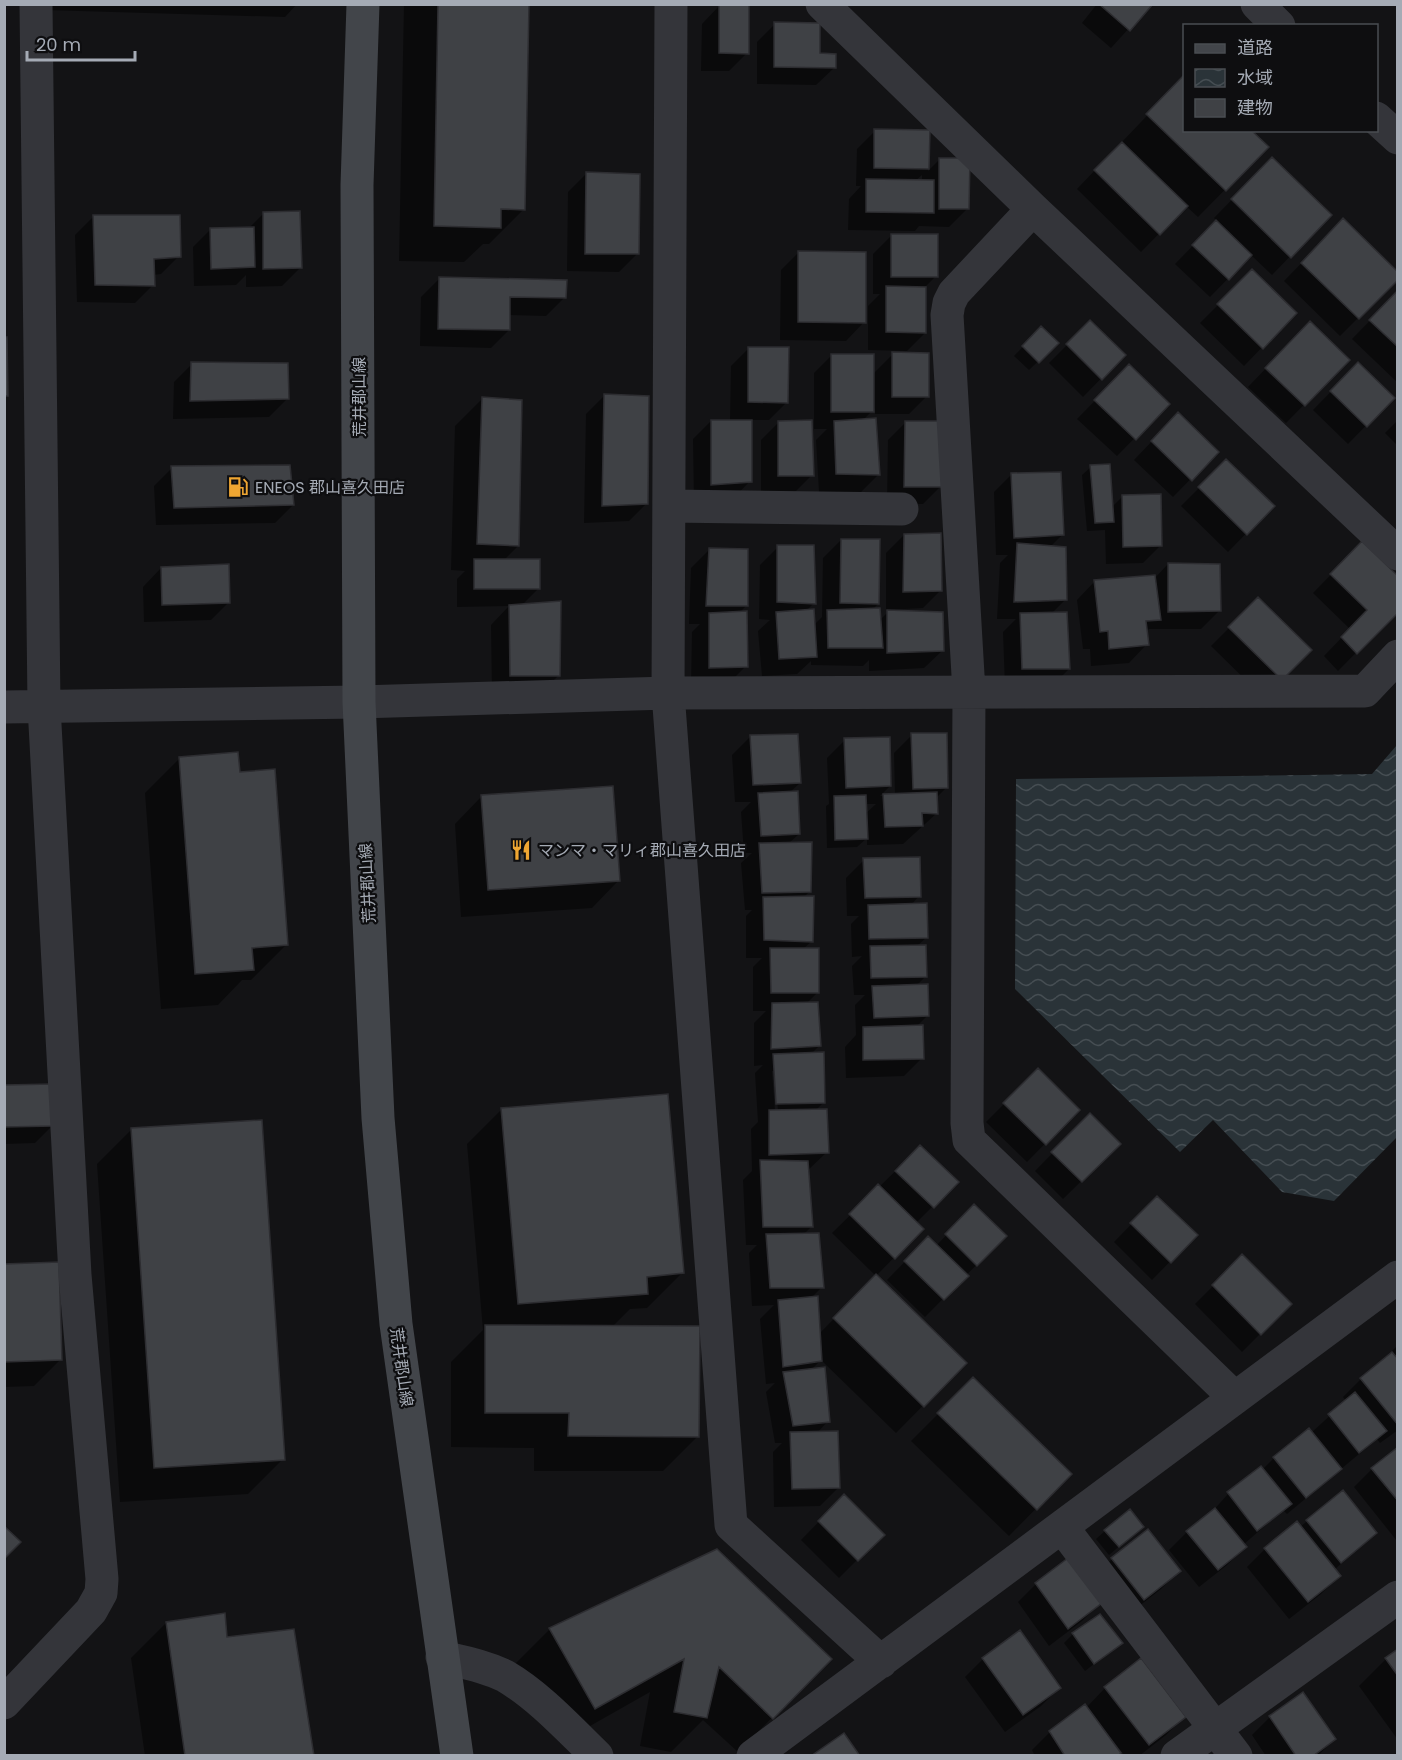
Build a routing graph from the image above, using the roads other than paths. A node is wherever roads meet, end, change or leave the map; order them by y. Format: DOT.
graph roads {
  1 [pos="36,4"];
  2 [pos="363,4"];
  3 [pos="671,4"];
  4 [pos="822,4"];
  5 [pos="1257,4"];
  6 [pos="1277,24"];
  7 [pos="1378,119"];
  8 [pos="1398,138"];
  9 [pos="1033,209"];
  10 [pos="669,506"];
  11 [pos="902,508"];
  12 [pos="1398,554"];
  13 [pos="1398,656"];
  14 [pos="969,692"];
  15 [pos="668,693"];
  16 [pos="359,702"];
  17 [pos="44,706"];
  18 [pos="4,707"];
  19 [pos="1398,1276"];
  20 [pos="1235,1398"];
  21 [pos="1062,1527"];
  22 [pos="1398,1597"];
  23 [pos="442,1657"];
  24 [pos="881,1662"];
  25 [pos="4,1702"];
  26 [pos="1215,1728"];
  27 [pos="457,1755"];
  28 [pos="597,1755"];
  29 [pos="753,1755"];
  30 [pos="1177,1755"];
  31 [pos="1236,1755"];
  1 -- 17 [label="street"];
  2 -- 16 [label="main road, 荒井郡山線"];
  3 -- 10 [label="street"];
  4 -- 9 [label="street"];
  5 -- 6 [label="street"];
  7 -- 8 [label="street"];
  9 -- 12 [label="street"];
  9 -- 14 [label="street"];
  10 -- 11 [label="street"];
  10 -- 15 [label="street"];
  13 -- 14 [label="street"];
  14 -- 15 [label="street"];
  14 -- 20 [label="street"];
  15 -- 16 [label="street"];
  15 -- 24 [label="street"];
  16 -- 17 [label="street"];
  16 -- 23 [label="main road, 荒井郡山線"];
  17 -- 18 [label="street"];
  17 -- 25 [label="street"];
  19 -- 20 [label="street"];
  20 -- 21 [label="street"];
  21 -- 24 [label="street"];
  21 -- 26 [label="street"];
  22 -- 26 [label="street"];
  23 -- 27 [label="main road, 荒井郡山線"];
  23 -- 28 [label="street"];
  24 -- 29 [label="street"];
  26 -- 30 [label="street"];
  26 -- 31 [label="street"];
}
